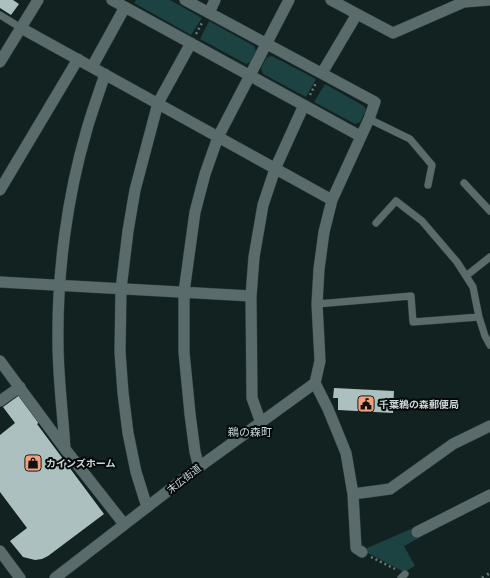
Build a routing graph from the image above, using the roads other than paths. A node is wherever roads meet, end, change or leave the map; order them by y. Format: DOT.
graph roads {
  1 [pos="38,0"];
  2 [pos="112,0"];
  3 [pos="185,0"];
  4 [pos="215,0"];
  5 [pos="289,0"];
  6 [pos="331,0"];
  7 [pos="490,0"];
  8 [pos="125,7"];
  9 [pos="209,12"];
  10 [pos="357,14"];
  11 [pos="0,15"];
  12 [pos="21,28"];
  13 [pos="190,43"];
  14 [pos="266,44"];
  15 [pos="78,59"];
  16 [pos="0,62"];
  17 [pos="92,67"];
  18 [pos="322,73"];
  19 [pos="105,74"];
  20 [pos="250,75"];
  21 [pos="158,103"];
  22 [pos="304,106"];
  23 [pos="369,119"];
  24 [pos="360,136"];
  25 [pos="218,137"];
  26 [pos="275,169"];
  27 [pos="464,183"];
  28 [pos="428,185"];
  29 [pos="0,190"];
  30 [pos="332,200"];
  31 [pos="490,211"];
  32 [pos="376,223"];
  33 [pos="490,258"];
  34 [pos="466,276"];
  35 [pos="0,282"];
  36 [pos="60,286"];
  37 [pos="120,289"];
  38 [pos="184,292"];
  39 [pos="250,296"];
  40 [pos="317,304"];
  41 [pos="479,317"];
  42 [pos="490,345"];
  43 [pos="0,361"];
  44 [pos="315,383"];
  45 [pos="20,387"];
  46 [pos="0,401"];
  47 [pos="261,423"];
  48 [pos="490,426"];
  49 [pos="65,449"];
  50 [pos="199,467"];
  51 [pos="353,494"];
  52 [pos="490,495"];
  53 [pos="147,507"];
  54 [pos="124,524"];
  55 [pos="417,532"];
  56 [pos="0,550"];
  57 [pos="362,552"];
  58 [pos="20,578"];
  59 [pos="55,578"];
  1 -- 12 [label="street"];
  2 -- 8 [label="street"];
  3 -- 9 [label="street"];
  4 -- 9 [label="street"];
  5 -- 14 [label="street"];
  6 -- 10 [label="street"];
  7 -- 10 [label="street"];
  8 -- 13 [label="street"];
  8 -- 17 [label="street"];
  9 -- 14 [label="street"];
  10 -- 18 [label="street"];
  11 -- 12 [label="lane"];
  12 -- 15 [label="street"];
  12 -- 16 [label="street"];
  13 -- 20 [label="street"];
  13 -- 21 [label="street"];
  14 -- 18 [label="street"];
  14 -- 20 [label="street"];
  15 -- 17 [label="street"];
  15 -- 29 [label="street"];
  17 -- 19 [label="street"];
  18 -- 23 [label="street"];
  19 -- 21 [label="street"];
  19 -- 36 [label="street"];
  20 -- 22 [label="street"];
  20 -- 25 [label="street"];
  21 -- 25 [label="street"];
  21 -- 37 [label="street"];
  22 -- 24 [label="street"];
  22 -- 26 [label="street"];
  23 -- 24 [label="street"];
  23 -- 28 [label="lane"];
  24 -- 30 [label="street"];
  25 -- 26 [label="street"];
  25 -- 38 [label="street"];
  26 -- 30 [label="street"];
  26 -- 39 [label="street"];
  27 -- 31 [label="lane"];
  30 -- 40 [label="street"];
  32 -- 34 [label="lane"];
  33 -- 34 [label="lane"];
  34 -- 41 [label="lane"];
  35 -- 36 [label="street"];
  36 -- 37 [label="street"];
  36 -- 49 [label="street"];
  37 -- 38 [label="street"];
  37 -- 53 [label="street"];
  38 -- 39 [label="street"];
  38 -- 50 [label="street"];
  39 -- 47 [label="street"];
  40 -- 41 [label="lane"];
  40 -- 44 [label="street"];
  41 -- 42 [label="lane"];
  43 -- 45 [label="street"];
  44 -- 47 [label="street, 末広街道"];
  44 -- 51 [label="street"];
  45 -- 46 [label="street"];
  45 -- 49 [label="street"];
  47 -- 50 [label="street, 末広街道"];
  48 -- 51 [label="street"];
  49 -- 54 [label="street"];
  50 -- 53 [label="street, 末広街道"];
  51 -- 57 [label="street"];
  52 -- 55 [label="street"];
  53 -- 54 [label="street, 末広街道"];
  54 -- 59 [label="street, 末広街道"];
  56 -- 58 [label="street"];
}
